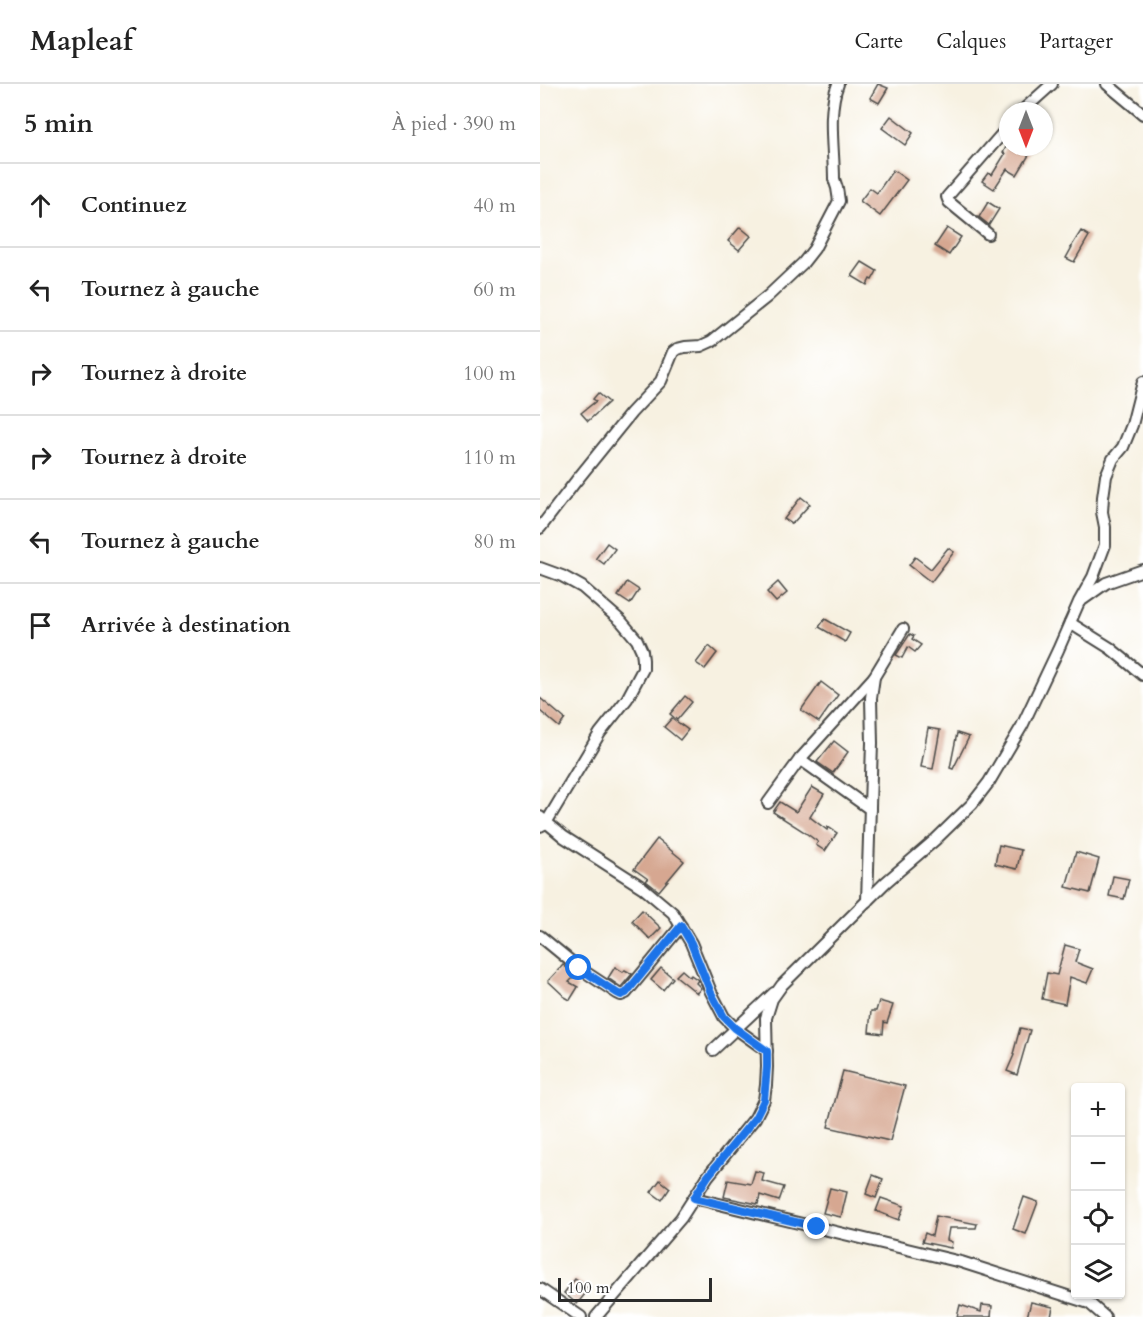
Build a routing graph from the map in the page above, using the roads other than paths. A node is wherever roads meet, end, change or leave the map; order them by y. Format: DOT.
graph roads {
  1 [pos="838,84"];
  2 [pos="1052,84"];
  3 [pos="1107,84"];
  4 [pos="1032,102"];
  5 [pos="1143,114"];
  6 [pos="999,137"];
  7 [pos="988,234"];
  8 [pos="1143,382"];
  9 [pos="540,528"];
  10 [pos="540,568"];
  11 [pos="1143,570"];
  12 [pos="1079,602"];
  13 [pos="1070,623"];
  14 [pos="903,629"];
  15 [pos="1143,675"];
  16 [pos="874,677"];
  17 [pos="800,759"];
  18 [pos="768,803"];
  19 [pos="870,809"];
  20 [pos="542,822"];
  21 [pos="867,901"];
  22 [pos="681,926"];
  23 [pos="540,936"];
  24 [pos="782,985"];
  25 [pos="735,1028"];
  26 [pos="713,1050"];
  27 [pos="767,1051"];
  28 [pos="694,1198"];
  29 [pos="540,1289"];
  30 [pos="581,1317"];
  31 [pos="596,1317"];
  32 [pos="1105,1317"];
  1 -- 9 [label="street"];
  2 -- 4 [label="street"];
  3 -- 5 [label="street"];
  6 -- 7 [label="street"];
  8 -- 12 [label="street"];
  10 -- 20 [label="street"];
  11 -- 12 [label="street"];
  12 -- 13 [label="street"];
  13 -- 15 [label="street"];
  13 -- 21 [label="street"];
  14 -- 16 [label="street"];
  16 -- 17 [label="street"];
  16 -- 19 [label="street"];
  17 -- 18 [label="street"];
  17 -- 19 [label="street"];
  19 -- 21 [label="street"];
  20 -- 22 [label="street"];
  21 -- 24 [label="street"];
  22 -- 23 [label="street"];
  22 -- 25 [label="street"];
  24 -- 25 [label="street"];
  24 -- 27 [label="street"];
  25 -- 26 [label="street"];
  25 -- 27 [label="street"];
  27 -- 28 [label="street"];
  28 -- 31 [label="street"];
  28 -- 32 [label="street"];
  29 -- 30 [label="street"];
}
